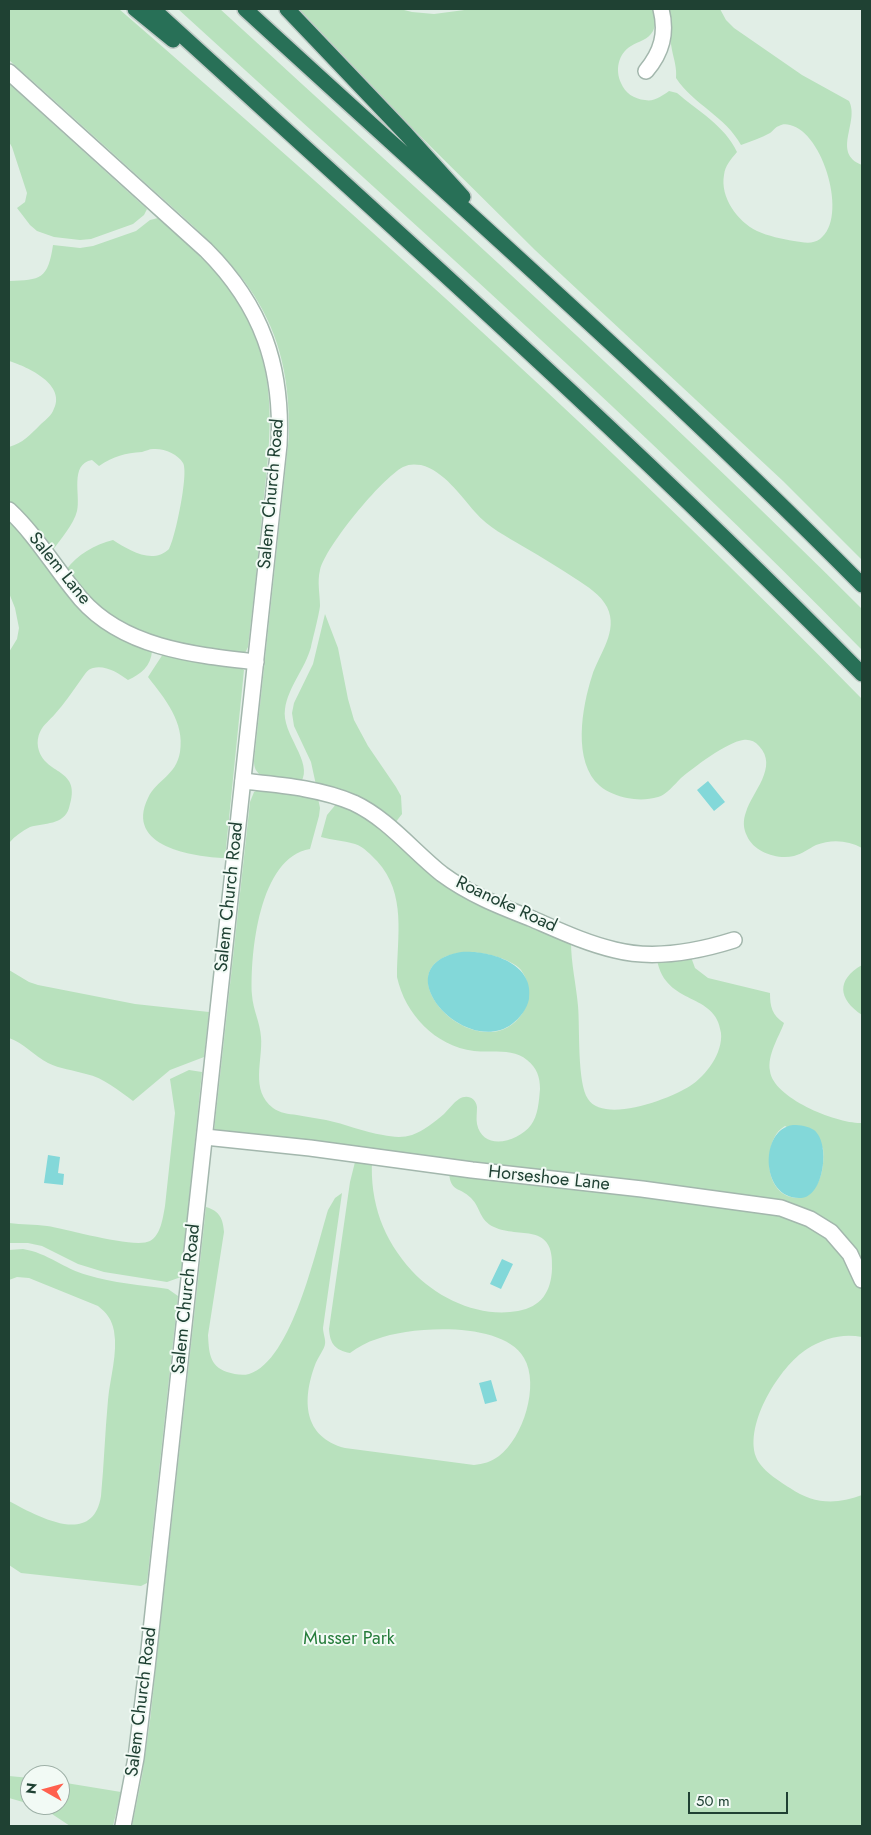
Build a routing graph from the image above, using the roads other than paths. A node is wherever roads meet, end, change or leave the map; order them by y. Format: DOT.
graph roads {
  1 [pos="135,9"];
  2 [pos="153,9"];
  3 [pos="245,9"];
  4 [pos="287,9"];
  5 [pos="661,9"];
  6 [pos="9,72"];
  7 [pos="646,72"];
  8 [pos="312,154"];
  9 [pos="523,263"];
  10 [pos="9,510"];
  11 [pos="862,585"];
  12 [pos="256,662"];
  13 [pos="862,674"];
  14 [pos="243,780"];
  15 [pos="734,940"];
  16 [pos="205,1137"];
  17 [pos="862,1280"];
  18 [pos="123,1826"];
  1 -- 8 [label="highway"];
  2 -- 8 [label="highway"];
  3 -- 9 [label="highway"];
  4 -- 9 [label="highway"];
  5 -- 7 [label="street"];
  6 -- 12 [label="street, Salem Church Road"];
  8 -- 13 [label="highway"];
  9 -- 11 [label="highway"];
  10 -- 12 [label="street, Salem Lane"];
  12 -- 14 [label="street, Salem Church Road"];
  14 -- 15 [label="street, Roanoke Road"];
  14 -- 16 [label="street, Salem Church Road"];
  16 -- 17 [label="street, Horseshoe Lane"];
  16 -- 18 [label="street, Salem Church Road"];
}
